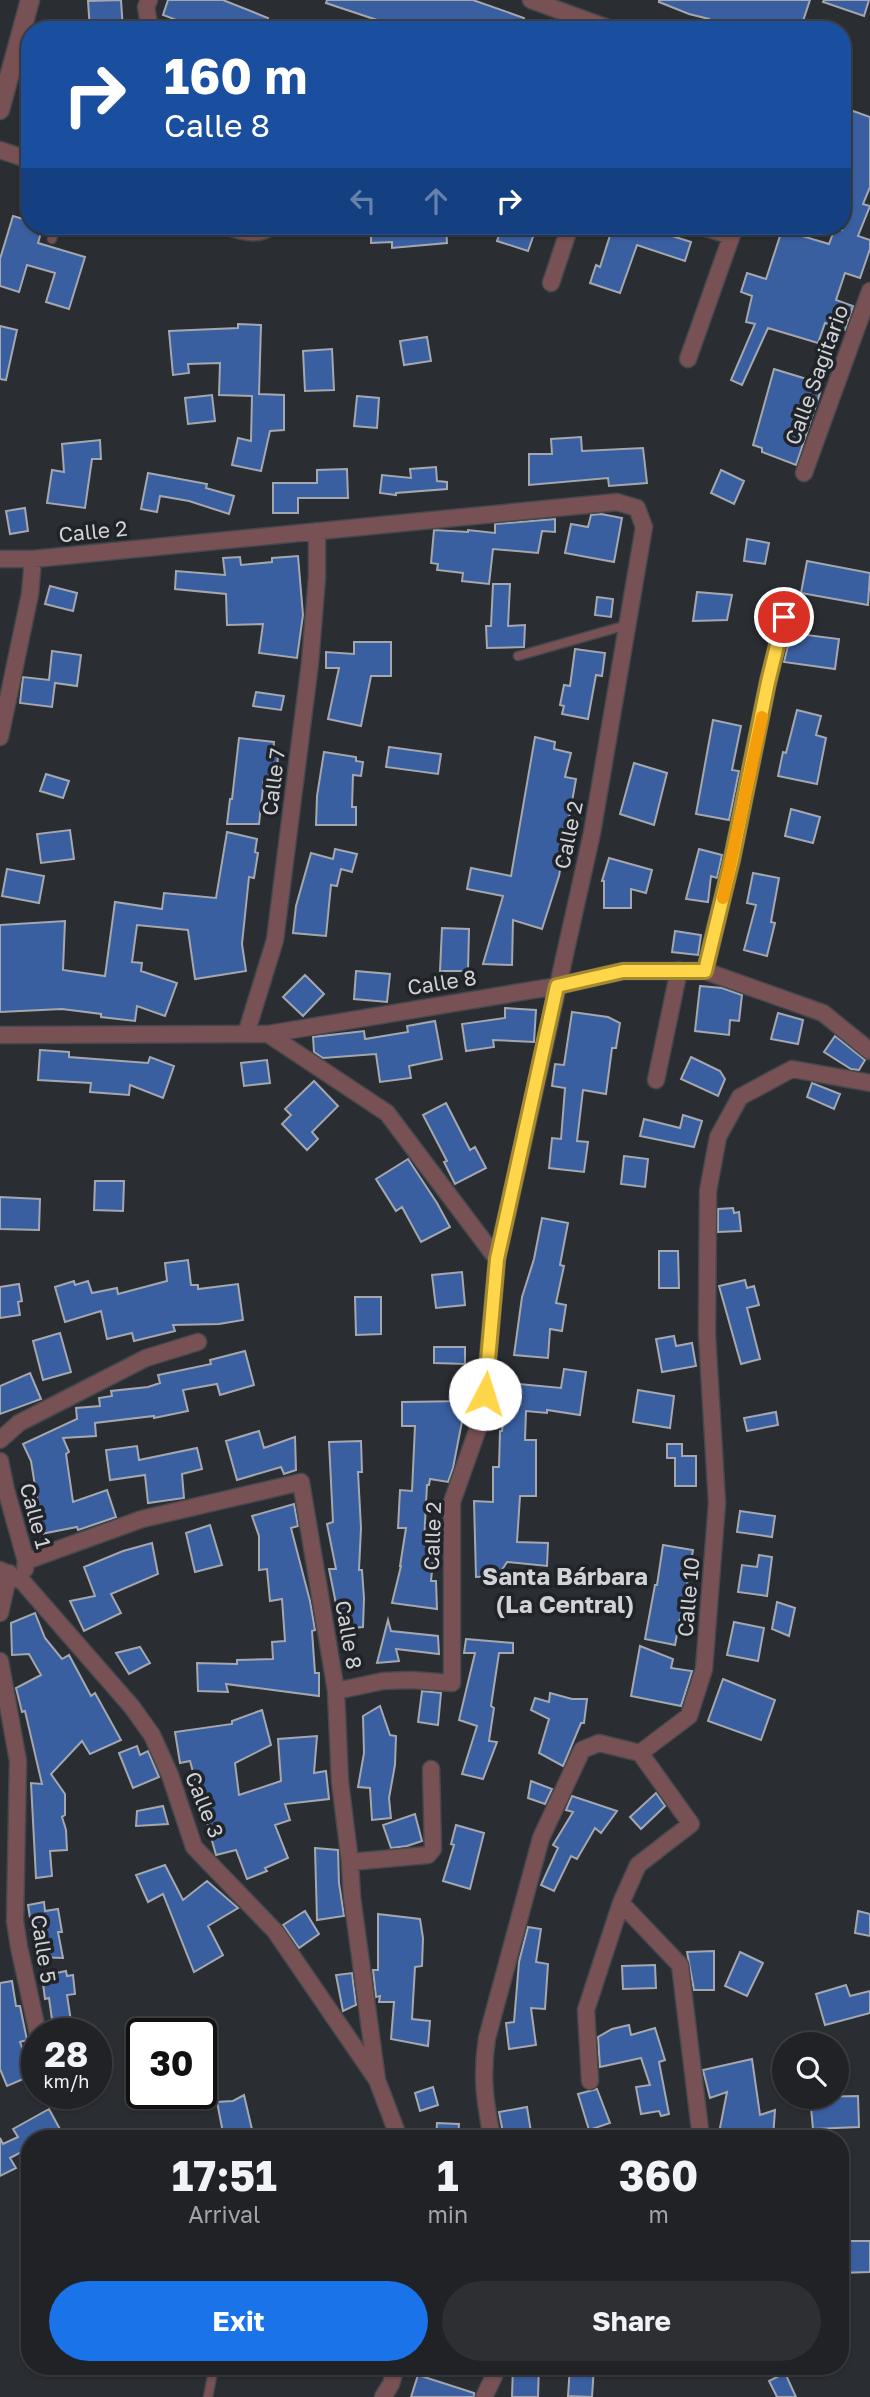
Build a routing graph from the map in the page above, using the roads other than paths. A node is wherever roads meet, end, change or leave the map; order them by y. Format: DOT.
graph roads {
  1 [pos="30,0"];
  2 [pos="149,0"];
  3 [pos="531,0"];
  4 [pos="24,21"];
  5 [pos="148,21"];
  6 [pos="588,21"];
  7 [pos="21,33"];
  8 [pos="0,110"];
  9 [pos="0,150"];
  10 [pos="21,157"];
  11 [pos="53,235"];
  12 [pos="567,235"];
  13 [pos="732,235"];
  14 [pos="52,239"];
  15 [pos="551,282"];
  16 [pos="870,291"];
  17 [pos="688,359"];
  18 [pos="804,473"];
  19 [pos="317,531"];
  20 [pos="0,559"];
  21 [pos="33,559"];
  22 [pos="784,617"];
  23 [pos="627,625"];
  24 [pos="518,656"];
  25 [pos="0,737"];
  26 [pos="679,971"];
  27 [pos="705,971"];
  28 [pos="557,986"];
  29 [pos="246,1034"];
  30 [pos="268,1034"];
  31 [pos="0,1035"];
  32 [pos="870,1051"];
  33 [pos="656,1080"];
  34 [pos="870,1083"];
  35 [pos="497,1259"];
  36 [pos="198,1342"];
  37 [pos="0,1440"];
  38 [pos="0,1461"];
  39 [pos="26,1561"];
  40 [pos="11,1575"];
  41 [pos="0,1613"];
  42 [pos="0,1661"];
  43 [pos="336,1692"];
  44 [pos="640,1753"];
  45 [pos="431,1769"];
  46 [pos="16,1815"];
  47 [pos="0,1818"];
  48 [pos="350,1862"];
  49 [pos="621,1903"];
  50 [pos="35,2018"];
  51 [pos="377,2080"];
  52 [pos="590,2081"];
  53 [pos="396,2130"];
  54 [pos="491,2130"];
  55 [pos="700,2130"];
  56 [pos="212,2375"];
  57 [pos="394,2375"];
  58 [pos="494,2375"];
  59 [pos="208,2397"];
  60 [pos="383,2397"];
  61 [pos="484,2397"];
  1 -- 4 [label="street"];
  2 -- 5 [label="street"];
  3 -- 6 [label="street"];
  7 -- 8 [label="street"];
  9 -- 10 [label="street"];
  11 -- 14 [label="lane"];
  12 -- 15 [label="street"];
  13 -- 17 [label="street"];
  16 -- 18 [label="street, Calle Sagitario"];
  19 -- 21 [label="street, Calle 2"];
  19 -- 23 [label="street, Calle 2"];
  19 -- 29 [label="street, Calle 7"];
  20 -- 21 [label="street, Calle 2"];
  21 -- 25 [label="street"];
  22 -- 27 [label="street"];
  23 -- 24 [label="lane"];
  23 -- 28 [label="street, Calle 2"];
  26 -- 27 [label="street, Calle 8"];
  26 -- 28 [label="street, Calle 8"];
  26 -- 33 [label="street"];
  27 -- 32 [label="street, Calle 8"];
  28 -- 30 [label="street, Calle 8"];
  28 -- 35 [label="street, Calle 2"];
  29 -- 30 [label="street, Calle 8"];
  29 -- 31 [label="street, Calle 8"];
  30 -- 35 [label="street"];
  34 -- 44 [label="street, Calle 10"];
  35 -- 43 [label="street, Calle 2"];
  36 -- 37 [label="street"];
  38 -- 39 [label="street, Calle 1"];
  39 -- 40 [label="street, Calle 1"];
  39 -- 43 [label="street, Calle 8"];
  40 -- 41 [label="street"];
  40 -- 51 [label="street, Calle 3"];
  42 -- 46 [label="street, Calle 5"];
  43 -- 48 [label="street, Calle 8"];
  44 -- 49 [label="street"];
  44 -- 54 [label="street"];
  45 -- 48 [label="street"];
  46 -- 47 [label="street"];
  46 -- 50 [label="street, Calle 5"];
  48 -- 51 [label="street, Calle 8"];
  49 -- 52 [label="street"];
  49 -- 55 [label="street"];
  51 -- 53 [label="street, Calle 3"];
  56 -- 59 [label="lane"];
  57 -- 60 [label="street"];
  58 -- 61 [label="street"];
}
